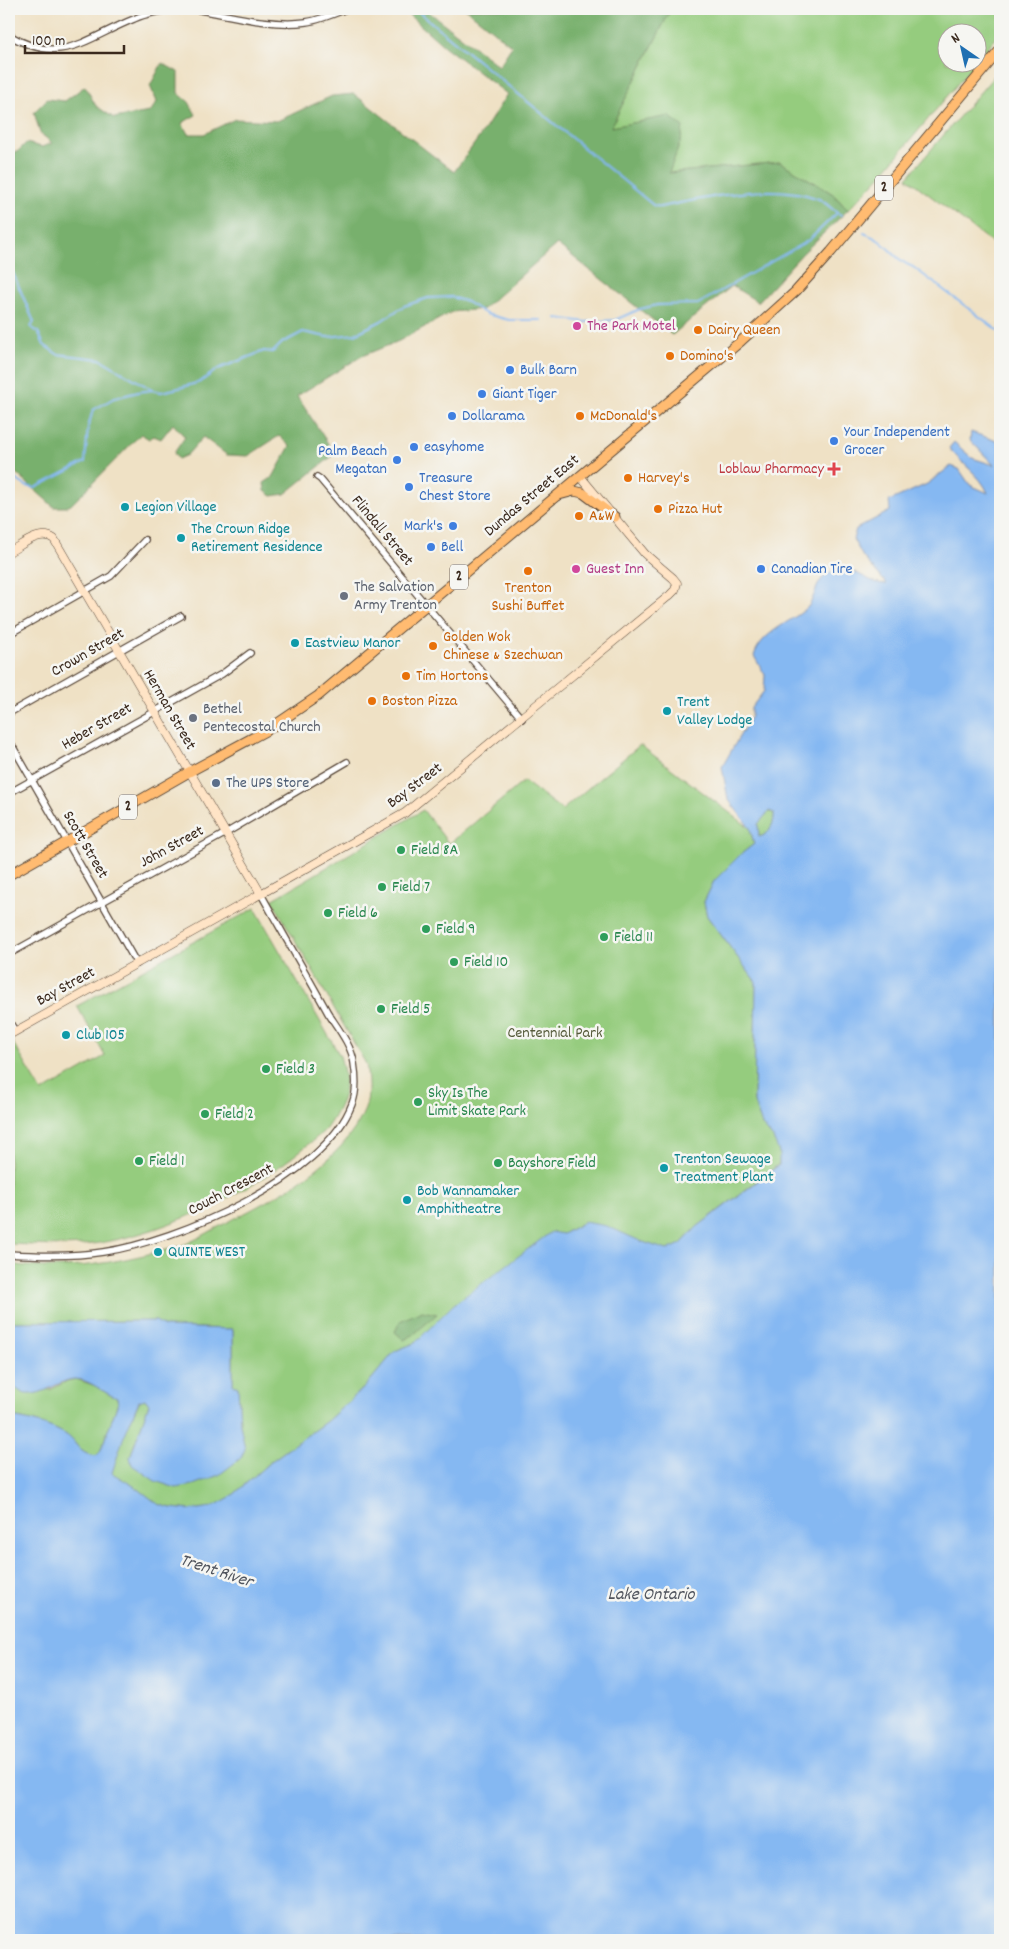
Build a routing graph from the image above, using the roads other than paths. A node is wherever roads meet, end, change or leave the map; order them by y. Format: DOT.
graph roads {
  1 [pos="182,9"];
  2 [pos="195,9"];
  3 [pos="346,9"];
  4 [pos="9,35"];
  5 [pos="1000,50"];
  6 [pos="580,476"];
  7 [pos="317,477"];
  8 [pos="556,496"];
  9 [pos="615,517"];
  10 [pos="145,540"];
  11 [pos="9,552"];
  12 [pos="84,591"];
  13 [pos="427,604"];
  14 [pos="181,616"];
  15 [pos="9,634"];
  16 [pos="119,651"];
  17 [pos="250,654"];
  18 [pos="153,711"];
  19 [pos="9,713"];
  20 [pos="522,718"];
  21 [pos="9,740"];
  22 [pos="347,762"];
  23 [pos="189,772"];
  24 [pos="32,780"];
  25 [pos="9,793"];
  26 [pos="226,833"];
  27 [pos="66,842"];
  28 [pos="9,875"];
  29 [pos="261,894"];
  30 [pos="102,903"];
  31 [pos="9,954"];
  32 [pos="137,964"];
  33 [pos="9,1021"];
  34 [pos="12,1033"];
  35 [pos="9,1254"];
  1 -- 4 [label="street"];
  2 -- 3 [label="street"];
  5 -- 6 [label="main road, Dundas Street East / 2"];
  6 -- 8 [label="main road, Dundas Street East / 2"];
  6 -- 9 [label="street, Bay Street"];
  7 -- 13 [label="street, Flindall Street"];
  8 -- 9 [label="main road"];
  8 -- 13 [label="main road, Dundas Street East / 2"];
  9 -- 20 [label="street, Bay Street"];
  10 -- 12 [label="street"];
  11 -- 12 [label="street, Herman Street"];
  12 -- 15 [label="street"];
  12 -- 16 [label="street, Herman Street"];
  13 -- 20 [label="street, Flindall Street"];
  13 -- 23 [label="main road, Dundas Street East / 2"];
  14 -- 16 [label="street, Crown Street"];
  16 -- 18 [label="street, Herman Street"];
  16 -- 19 [label="street, Crown Street"];
  17 -- 18 [label="street, Heber Street"];
  18 -- 23 [label="street, Herman Street"];
  18 -- 24 [label="street, Heber Street"];
  20 -- 29 [label="street, Bay Street"];
  21 -- 24 [label="street, Scott Street"];
  22 -- 26 [label="street, John Street"];
  23 -- 26 [label="street, Herman Street"];
  23 -- 27 [label="main road, Dundas Street East / 2"];
  24 -- 25 [label="street, Heber Street"];
  24 -- 27 [label="street, Scott Street"];
  26 -- 29 [label="street, Herman Street"];
  26 -- 30 [label="street, John Street"];
  27 -- 28 [label="main road, Dundas Street East / 2"];
  27 -- 30 [label="street, Scott Street"];
  29 -- 32 [label="street, Bay Street"];
  29 -- 35 [label="street, Couch Crescent"];
  30 -- 31 [label="street, John Street"];
  30 -- 32 [label="street, Scott Street"];
  32 -- 34 [label="street, Bay Street"];
  33 -- 34 [label="street"];
}
